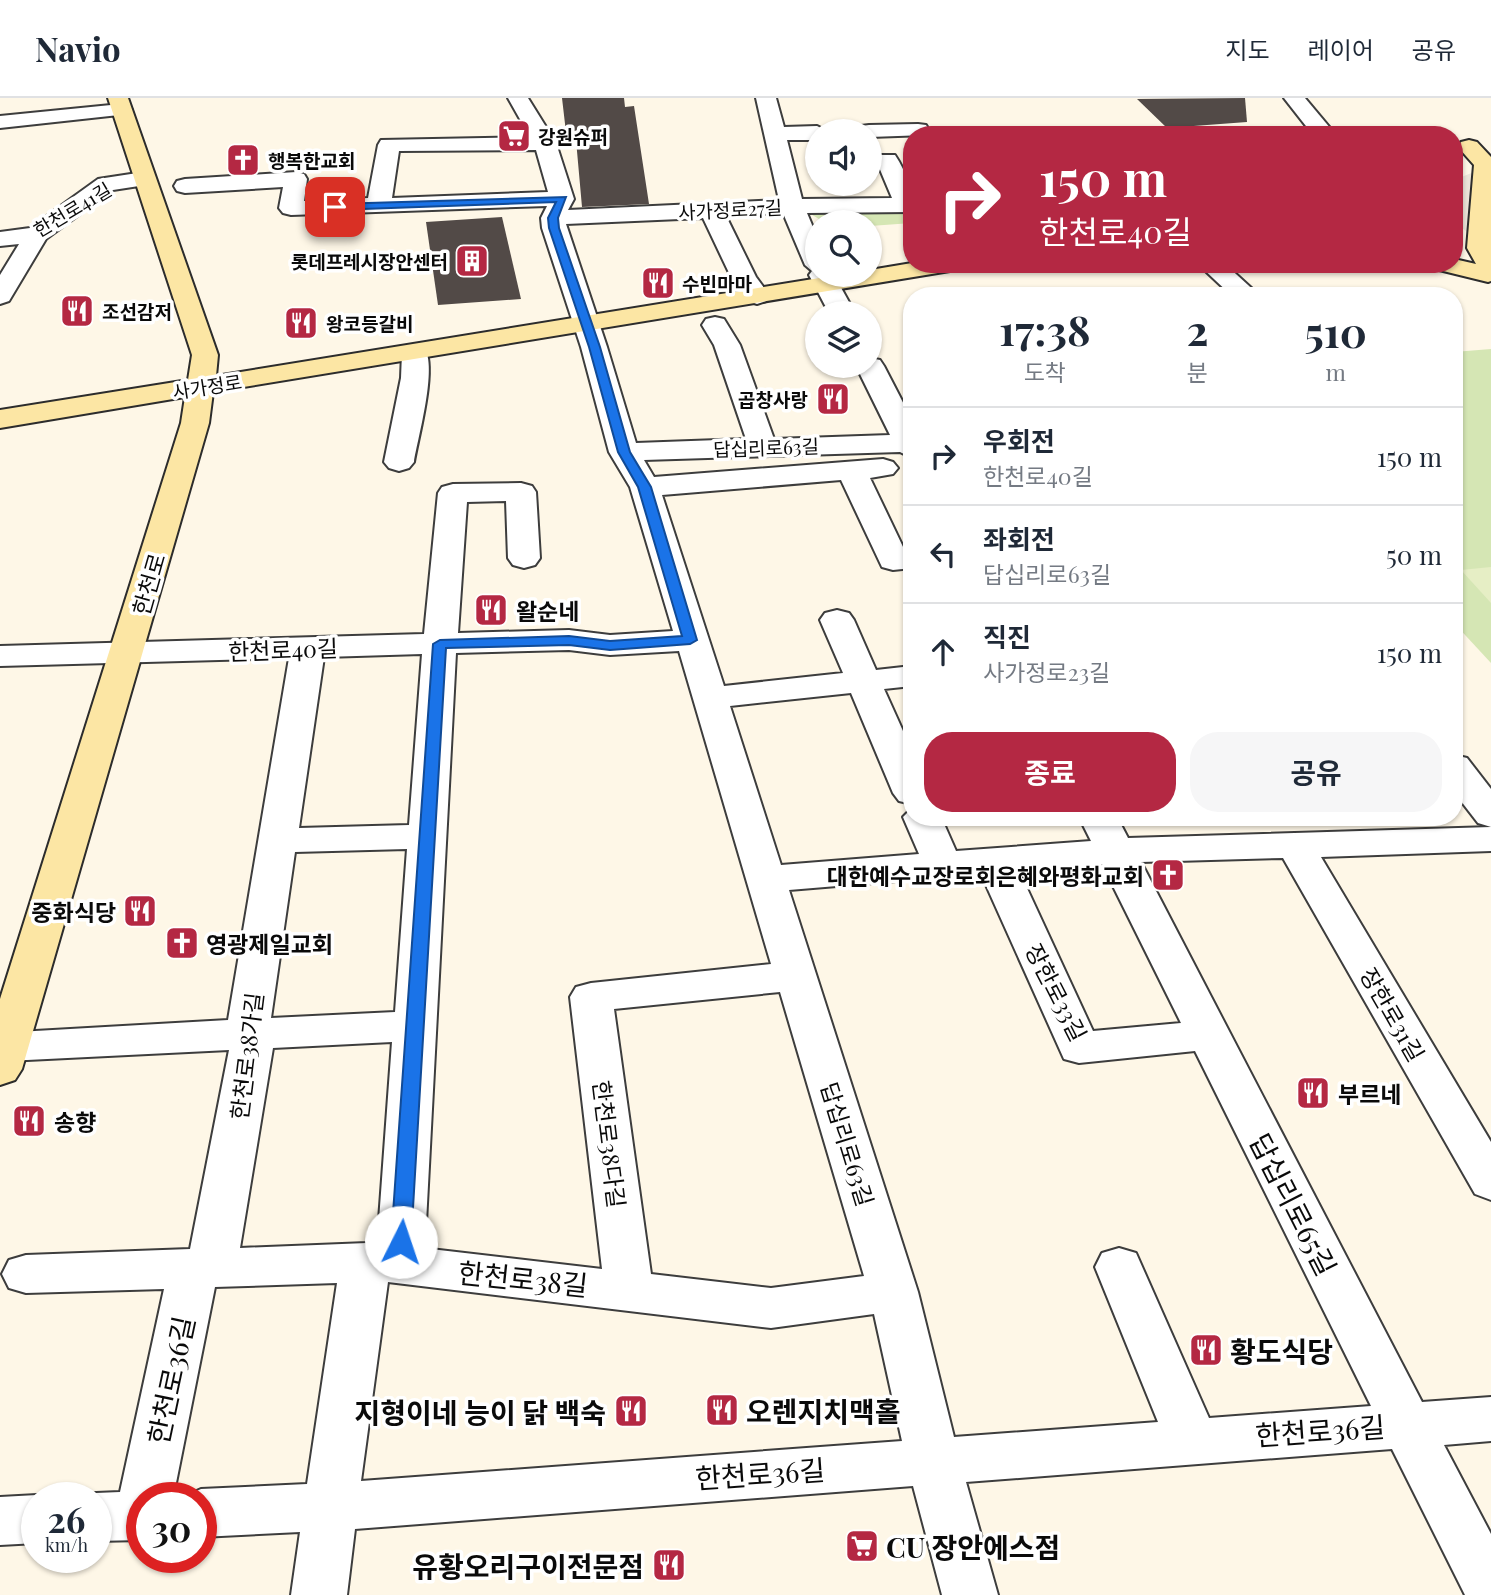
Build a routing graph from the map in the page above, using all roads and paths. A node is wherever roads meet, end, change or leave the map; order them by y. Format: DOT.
graph roads {
  1 [pos="518,98"];
  2 [pos="766,98"];
  3 [pos="773,98"];
  4 [pos="1294,98"];
  5 [pos="120,104"];
  6 [pos="0,122"];
  7 [pos="1317,126"];
  8 [pos="903,130"];
  9 [pos="882,131"];
  10 [pos="805,133"];
  11 [pos="775,134"];
  12 [pos="1491,137"];
  13 [pos="545,143"];
  14 [pos="481,144"];
  15 [pos="1475,157"];
  16 [pos="887,160"];
  17 [pos="144,179"];
  18 [pos="480,182"];
  19 [pos="185,186"];
  20 [pos="903,193"];
  21 [pos="379,205"];
  22 [pos="903,205"];
  23 [pos="792,206"];
  24 [pos="558,208"];
  25 [pos="711,210"];
  26 [pos="37,235"];
  27 [pos="805,236"];
  28 [pos="0,239"];
  29 [pos="1463,255"];
  30 [pos="903,268"];
  31 [pos="1463,268"];
  32 [pos="882,270"];
  33 [pos="1220,273"];
  34 [pos="1490,273"];
  35 [pos="805,280"];
  36 [pos="1237,287"];
  37 [pos="0,296"];
  38 [pos="757,296"];
  39 [pos="586,324"];
  40 [pos="715,325"];
  41 [pos="415,353"];
  42 [pos="879,378"];
  43 [pos="201,387"];
  44 [pos="902,409"];
  45 [pos="0,419"];
  46 [pos="763,447"];
  47 [pos="624,452"];
  48 [pos="903,452"];
  49 [pos="903,454"];
  50 [pos="399,462"];
  51 [pos="851,470"];
  52 [pos="645,487"];
  53 [pos="524,558"];
  54 [pos="903,559"];
  55 [pos="837,620"];
  56 [pos="690,640"];
  57 [pos="440,644"];
  58 [pos="308,648"];
  59 [pos="127,653"];
  60 [pos="0,656"];
  61 [pos="903,677"];
  62 [pos="864,681"];
  63 [pos="709,698"];
  64 [pos="903,772"];
  65 [pos="1463,778"];
  66 [pos="1491,815"];
  67 [pos="926,826"];
  68 [pos="1364,830"];
  69 [pos="1222,832"];
  70 [pos="1107,834"];
  71 [pos="427,836"];
  72 [pos="1491,839"];
  73 [pos="278,841"];
  74 [pos="1295,845"];
  75 [pos="995,861"];
  76 [pos="943,865"];
  77 [pos="768,879"];
  78 [pos="797,976"];
  79 [pos="415,1026"];
  80 [pos="251,1032"];
  81 [pos="1209,1035"];
  82 [pos="4,1058"];
  83 [pos="1491,1182"];
  84 [pos="379,1262"];
  85 [pos="203,1267"];
  86 [pos="1119,1267"];
  87 [pos="26,1274"];
  88 [pos="629,1290"];
  89 [pos="893,1292"];
  90 [pos="1491,1419"];
  91 [pos="1405,1424"];
  92 [pos="1192,1440"];
  93 [pos="933,1459"];
  94 [pos="149,1482"];
  95 [pos="329,1507"];
  96 [pos="217,1512"];
  97 [pos="21,1520"];
  98 [pos="0,1521"];
  99 [pos="1491,1590"];
  100 [pos="319,1595"];
  101 [pos="970,1595"];
  1 -- 13 [label="street, 답십리로63길"];
  2 -- 3 [label="street"];
  2 -- 11 [label="street"];
  4 -- 7 [label="street"];
  5 -- 6 [label="street"];
  5 -- 17 [label="main road, 한천로"];
  8 -- 9 [label="street"];
  10 -- 11 [label="street"];
  11 -- 23 [label="street"];
  12 -- 15 [label="main road"];
  13 -- 14 [label="street"];
  13 -- 24 [label="street, 답십리로63길"];
  14 -- 18 [label="street"];
  14 -- 21 [label="street"];
  15 -- 34 [label="main road"];
  16 -- 20 [label="street, 사가정로27길"];
  17 -- 26 [label="street, 한천로41길"];
  17 -- 43 [label="main road, 한천로"];
  18 -- 21 [label="street, 사가정로27길"];
  18 -- 24 [label="street, 사가정로27길"];
  19 -- 21 [label="street, 사가정로27길"];
  22 -- 23 [label="street, 사가정로27길"];
  23 -- 25 [label="street, 사가정로27길"];
  23 -- 27 [label="street"];
  24 -- 25 [label="street, 사가정로27길"];
  24 -- 39 [label="street, 답십리로63길"];
  25 -- 38 [label="street"];
  26 -- 28 [label="street, 한천로41길"];
  26 -- 37 [label="street"];
  29 -- 34 [label="main road"];
  30 -- 32 [label="main road, 사가정로"];
  31 -- 34 [label="main road"];
  33 -- 36 [label="street"];
  35 -- 38 [label="main road, 사가정로"];
  38 -- 39 [label="main road, 사가정로"];
  39 -- 41 [label="main road, 사가정로"];
  39 -- 47 [label="street, 답십리로63길"];
  40 -- 46 [label="street"];
  41 -- 43 [label="main road, 사가정로"];
  41 -- 50 [label="street"];
  42 -- 44 [label="street"];
  43 -- 45 [label="main road, 사가정로"];
  43 -- 59 [label="main road, 한천로"];
  46 -- 47 [label="street, 답십리로63길"];
  46 -- 48 [label="street, 답십리로63길"];
  47 -- 52 [label="street, 답십리로63길"];
  49 -- 51 [label="street, 답십리로63길"];
  51 -- 52 [label="street, 답십리로63길"];
  51 -- 54 [label="street"];
  52 -- 56 [label="street, 답십리로63길"];
  53 -- 57 [label="street"];
  55 -- 62 [label="street"];
  56 -- 57 [label="street, 한천로40길"];
  56 -- 63 [label="street, 답십리로63길"];
  57 -- 58 [label="street, 한천로40길"];
  57 -- 71 [label="street"];
  58 -- 59 [label="street, 한천로40길"];
  58 -- 73 [label="street, 한천로38가길"];
  59 -- 60 [label="street, 한천로40길"];
  59 -- 82 [label="main road, 한천로"];
  61 -- 62 [label="street"];
  62 -- 63 [label="street"];
  62 -- 64 [label="street"];
  63 -- 77 [label="street, 답십리로63길"];
  65 -- 66 [label="street"];
  67 -- 76 [label="street"];
  68 -- 72 [label="street"];
  68 -- 74 [label="street"];
  69 -- 70 [label="street"];
  69 -- 74 [label="street"];
  70 -- 75 [label="street"];
  70 -- 81 [label="street, 답십리로65길"];
  71 -- 73 [label="street"];
  71 -- 79 [label="street"];
  73 -- 80 [label="street, 한천로38가길"];
  74 -- 83 [label="street, 장한로31길"];
  75 -- 76 [label="street"];
  75 -- 81 [label="street, 장한로33길"];
  76 -- 77 [label="street"];
  77 -- 78 [label="street, 답십리로63길"];
  78 -- 88 [label="street, 한천로38다길"];
  78 -- 89 [label="street, 답십리로63길"];
  79 -- 80 [label="street"];
  79 -- 84 [label="street"];
  80 -- 82 [label="street"];
  80 -- 85 [label="street, 한천로38가길"];
  81 -- 91 [label="street, 답십리로65길"];
  84 -- 85 [label="street, 한천로38길"];
  84 -- 88 [label="street, 한천로38길"];
  84 -- 95 [label="street"];
  85 -- 87 [label="street, 한천로38길"];
  85 -- 94 [label="street, 한천로36길"];
  86 -- 92 [label="street"];
  88 -- 89 [label="street, 한천로38길"];
  89 -- 93 [label="street, 답십리로63길"];
  90 -- 91 [label="street"];
  91 -- 92 [label="street, 한천로36길"];
  91 -- 99 [label="street, 답십리로65길"];
  92 -- 93 [label="street, 한천로36길"];
  93 -- 95 [label="street, 한천로36길"];
  93 -- 101 [label="street, 답십리로63길"];
  95 -- 96 [label="street, 한천로36길"];
  95 -- 100 [label="street"];
  97 -- 98 [label="street"];
}
